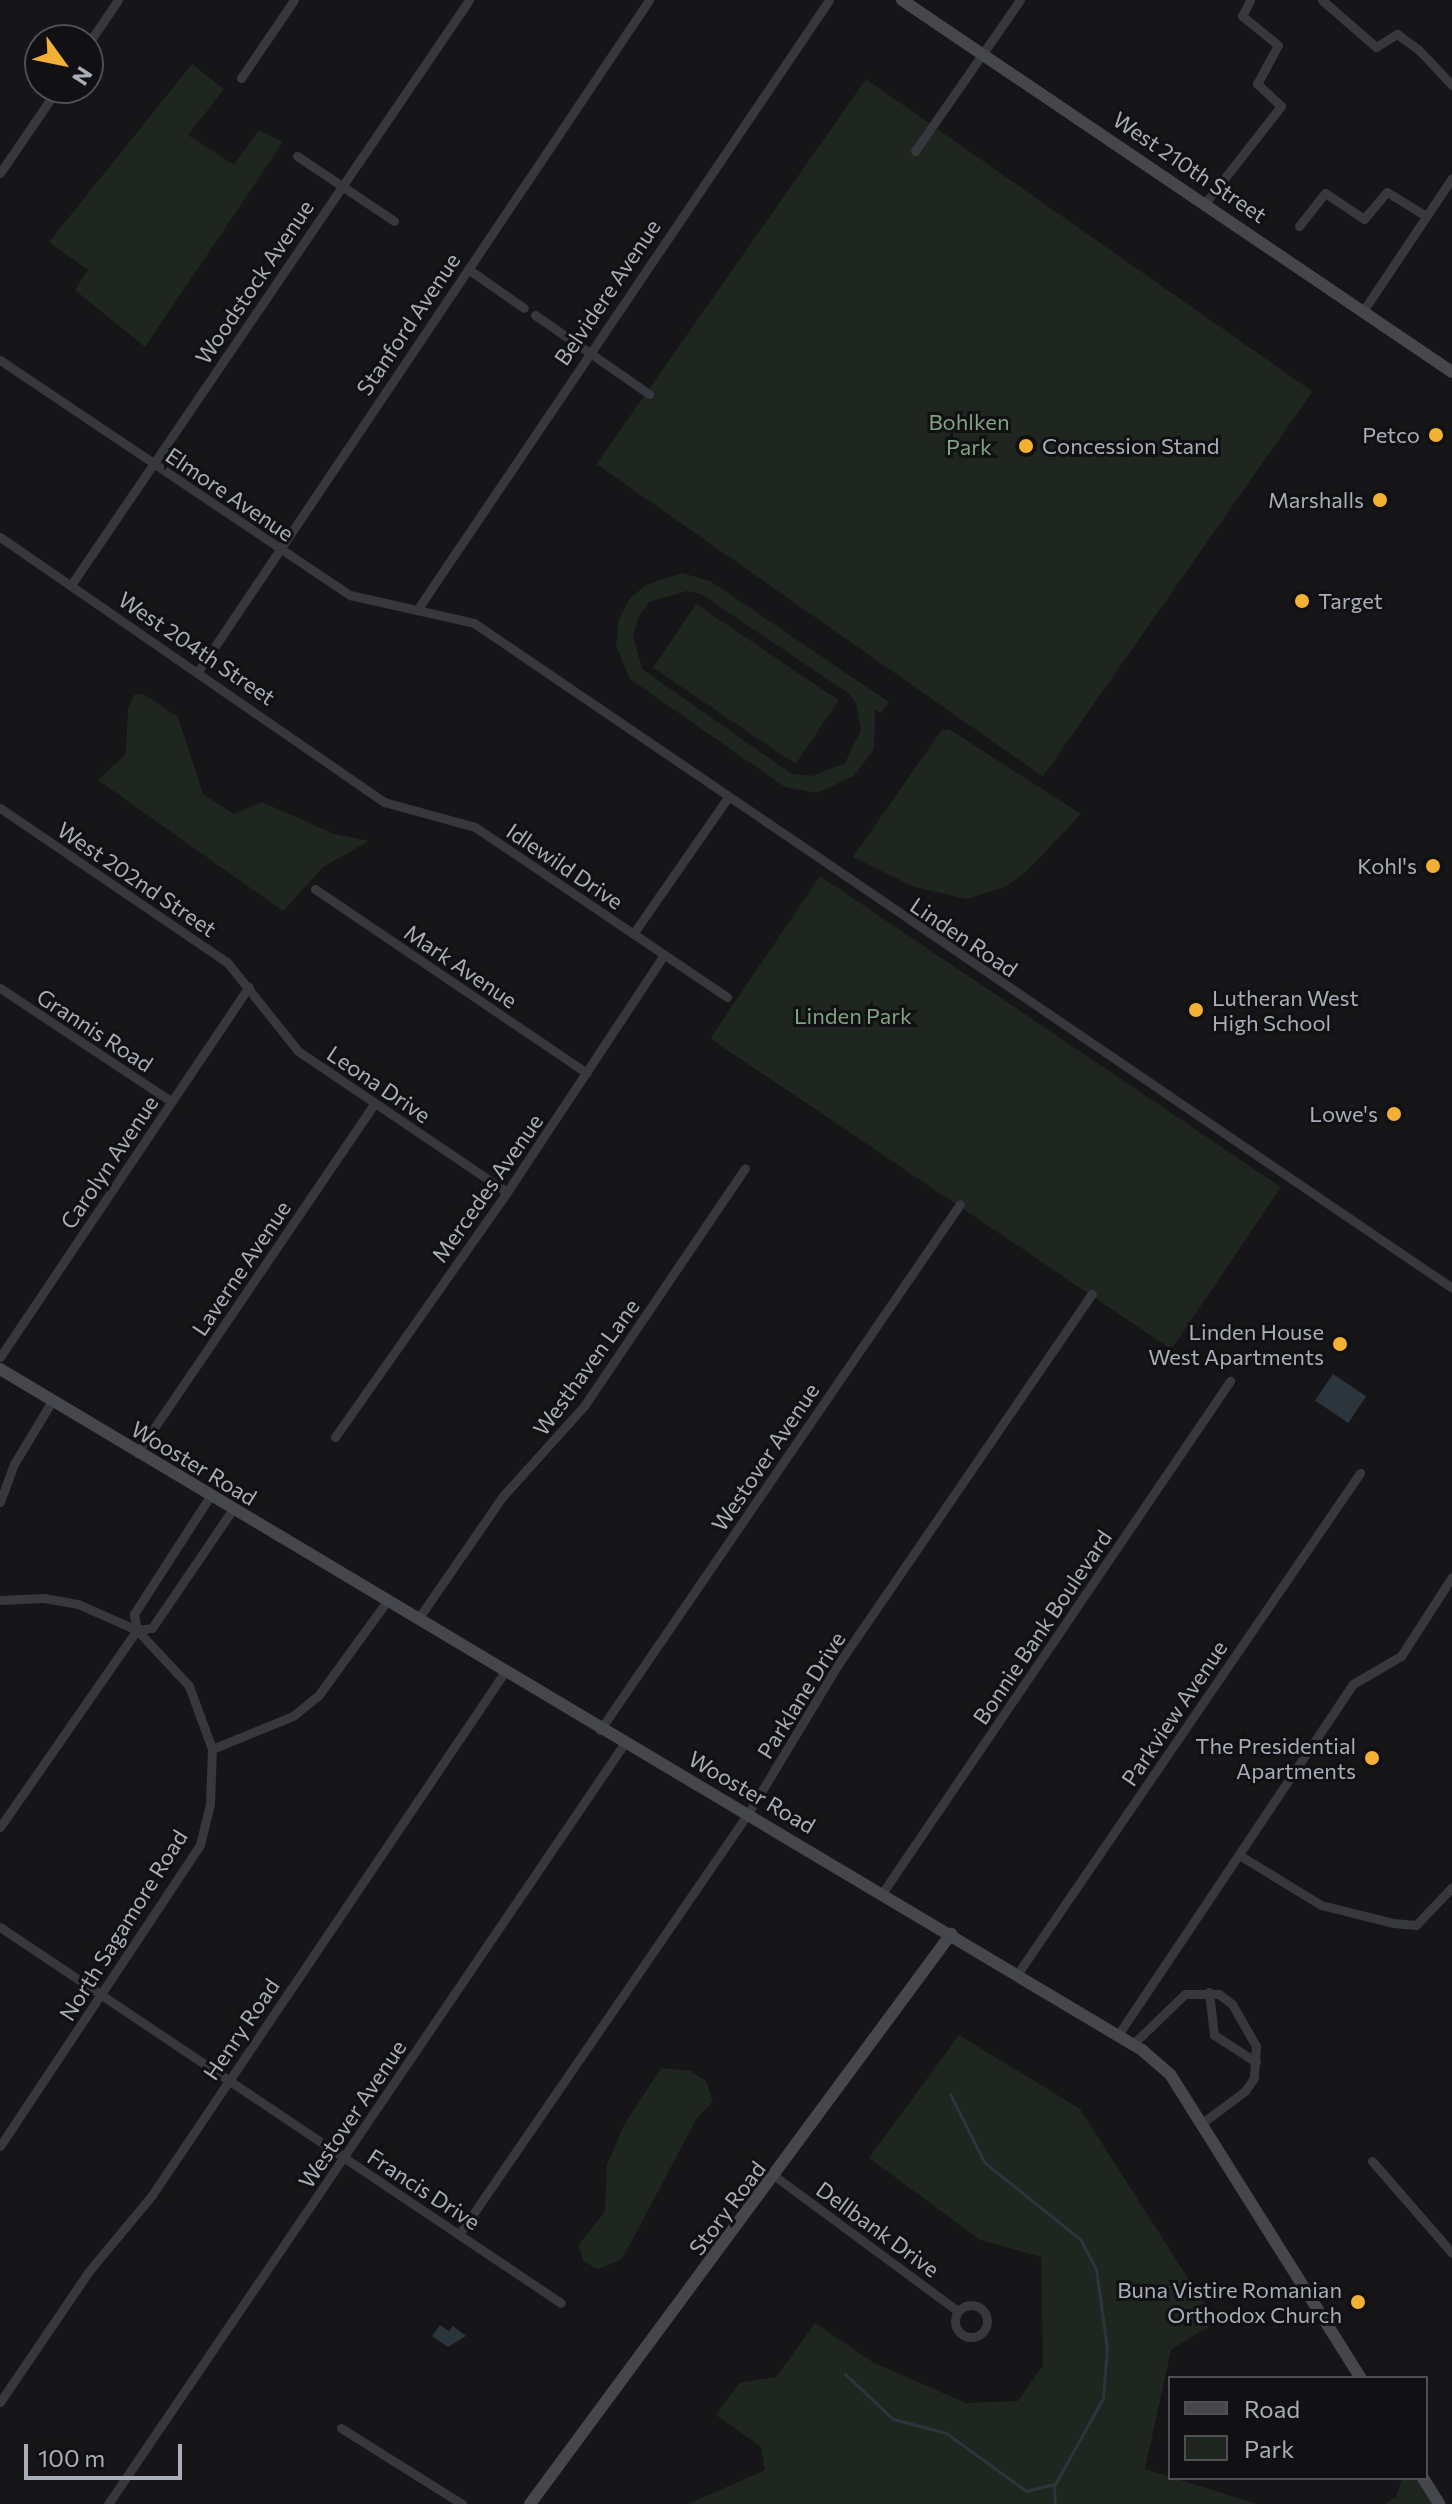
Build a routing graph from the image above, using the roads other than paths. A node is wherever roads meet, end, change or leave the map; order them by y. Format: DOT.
graph roads {
  1 [pos="118,0"];
  2 [pos="294,0"];
  3 [pos="469,0"];
  4 [pos="649,0"];
  5 [pos="829,0"];
  6 [pos="902,0"];
  7 [pos="1020,0"];
  8 [pos="1250,0"];
  9 [pos="1322,0"];
  10 [pos="102,24"];
  11 [pos="983,54"];
  12 [pos="241,78"];
  13 [pos="1452,85"];
  14 [pos="47,104"];
  15 [pos="915,151"];
  16 [pos="297,156"];
  17 [pos="0,173"];
  18 [pos="1452,179"];
  19 [pos="340,186"];
  20 [pos="1206,202"];
  21 [pos="1426,216"];
  22 [pos="394,221"];
  23 [pos="1299,226"];
  24 [pos="468,269"];
  25 [pos="524,308"];
  26 [pos="1363,311"];
  27 [pos="535,315"];
  28 [pos="588,352"];
  29 [pos="0,360"];
  30 [pos="1452,372"];
  31 [pos="649,394"];
  32 [pos="153,463"];
  33 [pos="0,537"];
  34 [pos="277,548"];
  35 [pos="71,585"];
  36 [pos="419,607"];
  37 [pos="455,617"];
  38 [pos="199,670"];
  39 [pos="371,791"];
  40 [pos="727,799"];
  41 [pos="0,808"];
  42 [pos="315,889"];
  43 [pos="633,934"];
  44 [pos="663,956"];
  45 [pos="249,987"];
  46 [pos="0,988"];
  47 [pos="727,997"];
  48 [pos="587,1073"];
  49 [pos="171,1101"];
  50 [pos="375,1103"];
  51 [pos="745,1168"];
  52 [pos="507,1192"];
  53 [pos="960,1204"];
  54 [pos="1452,1288"];
  55 [pos="1092,1294"];
  56 [pos="0,1357"];
  57 [pos="0,1369"];
  58 [pos="1230,1381"];
  59 [pos="52,1401"];
  60 [pos="335,1437"];
  61 [pos="137,1453"];
  62 [pos="1360,1473"];
  63 [pos="210,1496"];
  64 [pos="0,1502"];
  65 [pos="233,1509"];
  66 [pos="1452,1577"];
  67 [pos="0,1600"];
  68 [pos="387,1601"];
  69 [pos="418,1619"];
  70 [pos="137,1630"];
  71 [pos="506,1670"];
  72 [pos="600,1730"];
  73 [pos="624,1744"];
  74 [pos="212,1749"];
  75 [pos="749,1812"];
  76 [pos="0,1827"];
  77 [pos="1239,1855"];
  78 [pos="1452,1887"];
  79 [pos="883,1892"];
  80 [pos="0,1927"];
  81 [pos="951,1934"];
  82 [pos="1018,1973"];
  83 [pos="1209,1992"];
  84 [pos="102,1996"];
  85 [pos="1118,2035"];
  86 [pos="1133,2044"];
  87 [pos="1256,2062"];
  88 [pos="228,2081"];
  89 [pos="1202,2123"];
  90 [pos="0,2146"];
  91 [pos="344,2158"];
  92 [pos="1372,2161"];
  93 [pos="776,2177"];
  94 [pos="460,2233"];
  95 [pos="1452,2253"];
  96 [pos="561,2303"];
  97 [pos="958,2311"];
  98 [pos="1360,2376"];
  99 [pos="0,2402"];
  100 [pos="341,2428"];
  101 [pos="1424,2480"];
  102 [pos="108,2504"];
  103 [pos="462,2504"];
  104 [pos="530,2504"];
  105 [pos="1439,2504"];
  1 -- 10 [label="street"];
  2 -- 12 [label="street"];
  3 -- 19 [label="street, Woodstock Avenue"];
  4 -- 24 [label="street, Stanford Avenue"];
  5 -- 28 [label="street, Belvidere Avenue"];
  6 -- 11 [label="main road, West 210th Street"];
  7 -- 11 [label="street"];
  8 -- 20 [label="street"];
  9 -- 13 [label="street"];
  11 -- 15 [label="street"];
  11 -- 20 [label="main road, West 210th Street"];
  14 -- 17 [label="street"];
  16 -- 19 [label="street"];
  18 -- 21 [label="street"];
  19 -- 22 [label="street"];
  19 -- 32 [label="street, Woodstock Avenue"];
  20 -- 26 [label="main road, West 210th Street"];
  21 -- 23 [label="street"];
  21 -- 26 [label="street"];
  24 -- 25 [label="street"];
  24 -- 34 [label="street, Stanford Avenue"];
  26 -- 30 [label="main road, West 210th Street"];
  27 -- 28 [label="street"];
  28 -- 31 [label="street"];
  28 -- 36 [label="street, Belvidere Avenue"];
  29 -- 32 [label="street, Elmore Avenue"];
  32 -- 34 [label="street, Elmore Avenue"];
  32 -- 35 [label="street, Woodstock Avenue"];
  33 -- 35 [label="street, West 204th Street"];
  34 -- 36 [label="street, Elmore Avenue"];
  34 -- 38 [label="street, Stanford Avenue"];
  35 -- 38 [label="street, West 204th Street"];
  36 -- 37 [label="street, Elmore Avenue"];
  37 -- 40 [label="street, Linden Road"];
  38 -- 39 [label="street, West 204th Street"];
  39 -- 43 [label="street, Idlewild Drive"];
  40 -- 43 [label="street"];
  40 -- 54 [label="street, Linden Road"];
  41 -- 45 [label="street, West 202nd Street"];
  42 -- 48 [label="street, Mark Avenue"];
  43 -- 44 [label="street, Idlewild Drive"];
  44 -- 47 [label="street, Idlewild Drive"];
  44 -- 48 [label="street, Mercedes Avenue"];
  45 -- 49 [label="street, Carolyn Avenue"];
  45 -- 50 [label="street, Leona Drive"];
  46 -- 49 [label="street, Grannis Road"];
  48 -- 52 [label="street, Mercedes Avenue"];
  49 -- 56 [label="street, Carolyn Avenue"];
  50 -- 52 [label="street, Leona Drive"];
  50 -- 61 [label="street, Laverne Avenue"];
  51 -- 69 [label="street, Westhaven Lane"];
  52 -- 60 [label="street, Mercedes Avenue"];
  53 -- 72 [label="street, Westover Avenue"];
  55 -- 75 [label="street, Parklane Drive"];
  57 -- 59 [label="main road, Wooster Road"];
  58 -- 79 [label="street, Bonnie Bank Boulevard"];
  59 -- 61 [label="main road, Wooster Road"];
  59 -- 64 [label="street"];
  61 -- 63 [label="main road, Wooster Road"];
  62 -- 82 [label="street, Parkview Avenue"];
  63 -- 65 [label="main road, Wooster Road"];
  63 -- 70 [label="street"];
  65 -- 68 [label="main road, Wooster Road"];
  65 -- 70 [label="street"];
  66 -- 77 [label="street"];
  67 -- 70 [label="street"];
  68 -- 69 [label="main road, Wooster Road"];
  68 -- 74 [label="street"];
  69 -- 71 [label="main road, Wooster Road"];
  70 -- 74 [label="street, North Sagamore Road"];
  70 -- 76 [label="street"];
  71 -- 72 [label="main road, Wooster Road"];
  71 -- 88 [label="street, Henry Road"];
  72 -- 73 [label="main road, Wooster Road"];
  73 -- 75 [label="main road, Wooster Road"];
  73 -- 91 [label="street, Westover Avenue"];
  74 -- 84 [label="street, North Sagamore Road"];
  75 -- 79 [label="main road, Wooster Road"];
  75 -- 94 [label="street, Parklane Drive"];
  77 -- 78 [label="street"];
  77 -- 85 [label="street"];
  79 -- 81 [label="main road, Wooster Road"];
  80 -- 84 [label="street, Francis Drive"];
  81 -- 82 [label="main road, Wooster Road"];
  81 -- 93 [label="main road, Story Road"];
  82 -- 85 [label="main road, Wooster Road"];
  83 -- 86 [label="street"];
  83 -- 87 [label="street"];
  83 -- 87 [label="street"];
  84 -- 88 [label="street, Francis Drive"];
  84 -- 90 [label="street, North Sagamore Road"];
  85 -- 86 [label="main road, Wooster Road"];
  86 -- 89 [label="main road, Wooster Road"];
  87 -- 89 [label="street"];
  88 -- 91 [label="street, Francis Drive"];
  88 -- 99 [label="street, Henry Road"];
  89 -- 98 [label="main road, Wooster Road"];
  91 -- 94 [label="street, Francis Drive"];
  91 -- 102 [label="street, Westover Avenue"];
  92 -- 95 [label="street"];
  93 -- 97 [label="street, Dellbank Drive"];
  93 -- 104 [label="main road, Story Road"];
  94 -- 96 [label="street, Francis Drive"];
  100 -- 103 [label="street"];
  101 -- 105 [label="main road"];
}
